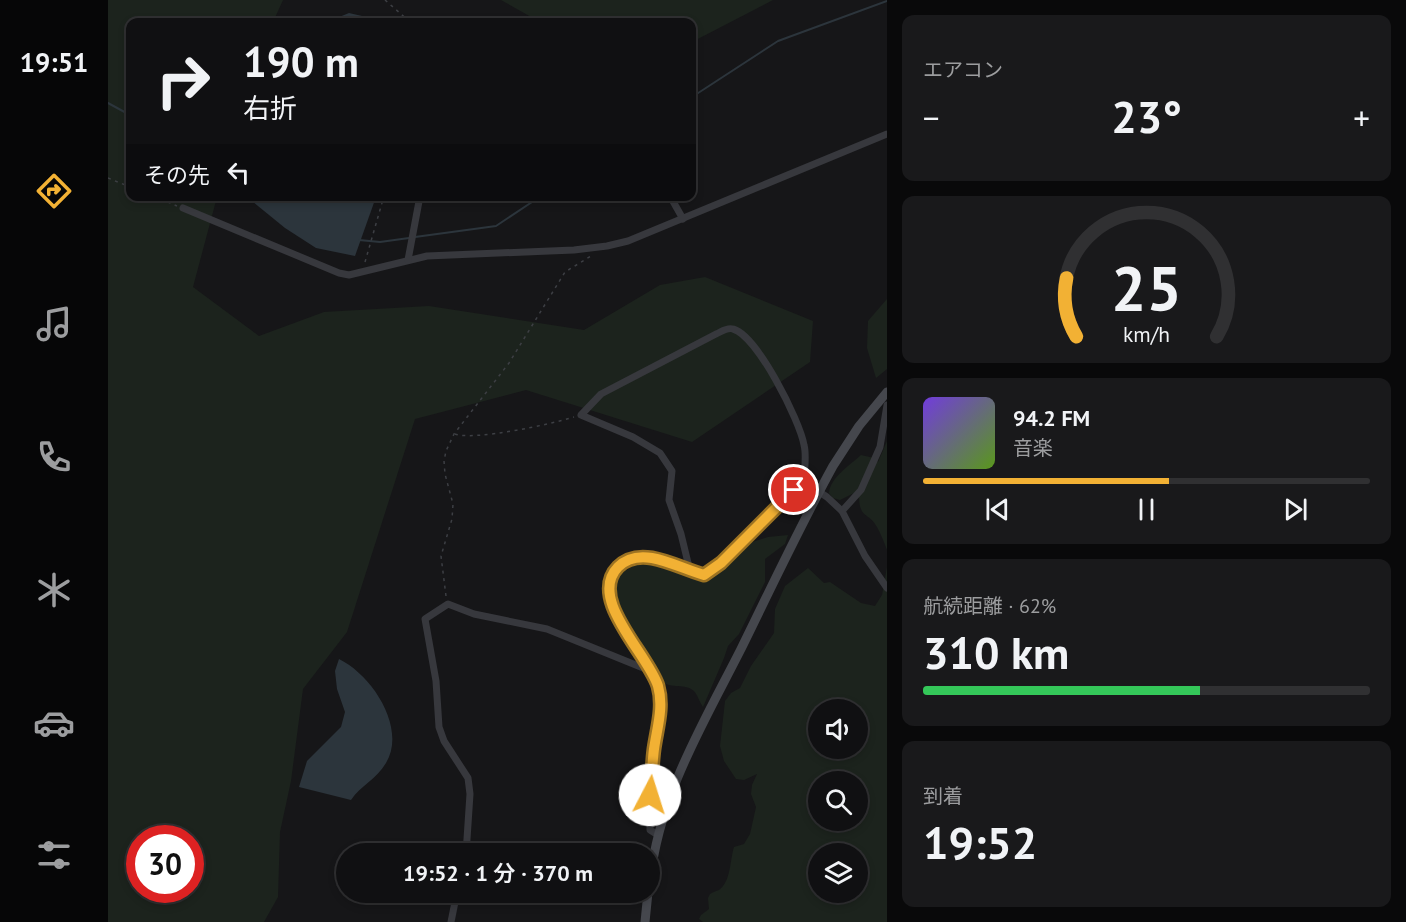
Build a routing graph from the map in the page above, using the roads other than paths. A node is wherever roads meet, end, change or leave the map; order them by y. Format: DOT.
graph roads {
  1 [pos="887,134"];
  2 [pos="419,201"];
  3 [pos="673,201"];
  4 [pos="183,208"];
  5 [pos="683,219"];
  6 [pos="408,260"];
  7 [pos="887,392"];
  8 [pos="887,405"];
  9 [pos="804,482"];
  10 [pos="819,491"];
  11 [pos="842,511"];
  12 [pos="690,571"];
  13 [pos="887,588"];
  14 [pos="653,672"];
  15 [pos="658,835"];
  16 [pos="467,843"];
  17 [pos="657,843"];
  18 [pos="455,903"];
  19 [pos="647,903"];
  20 [pos="451,922"];
  21 [pos="645,922"];
  1 -- 5 [label="street"];
  2 -- 6 [label="street"];
  3 -- 5 [label="street"];
  4 -- 6 [label="street"];
  5 -- 6 [label="street"];
  7 -- 10 [label="street"];
  8 -- 11 [label="street"];
  9 -- 10 [label="street"];
  9 -- 12 [label="street"];
  9 -- 12 [label="street"];
  10 -- 11 [label="street"];
  10 -- 15 [label="street"];
  11 -- 13 [label="street"];
  12 -- 14 [label="street"];
  14 -- 15 [label="street"];
  14 -- 16 [label="street"];
  15 -- 17 [label="street"];
  18 -- 20 [label="street"];
  19 -- 21 [label="street"];
}
